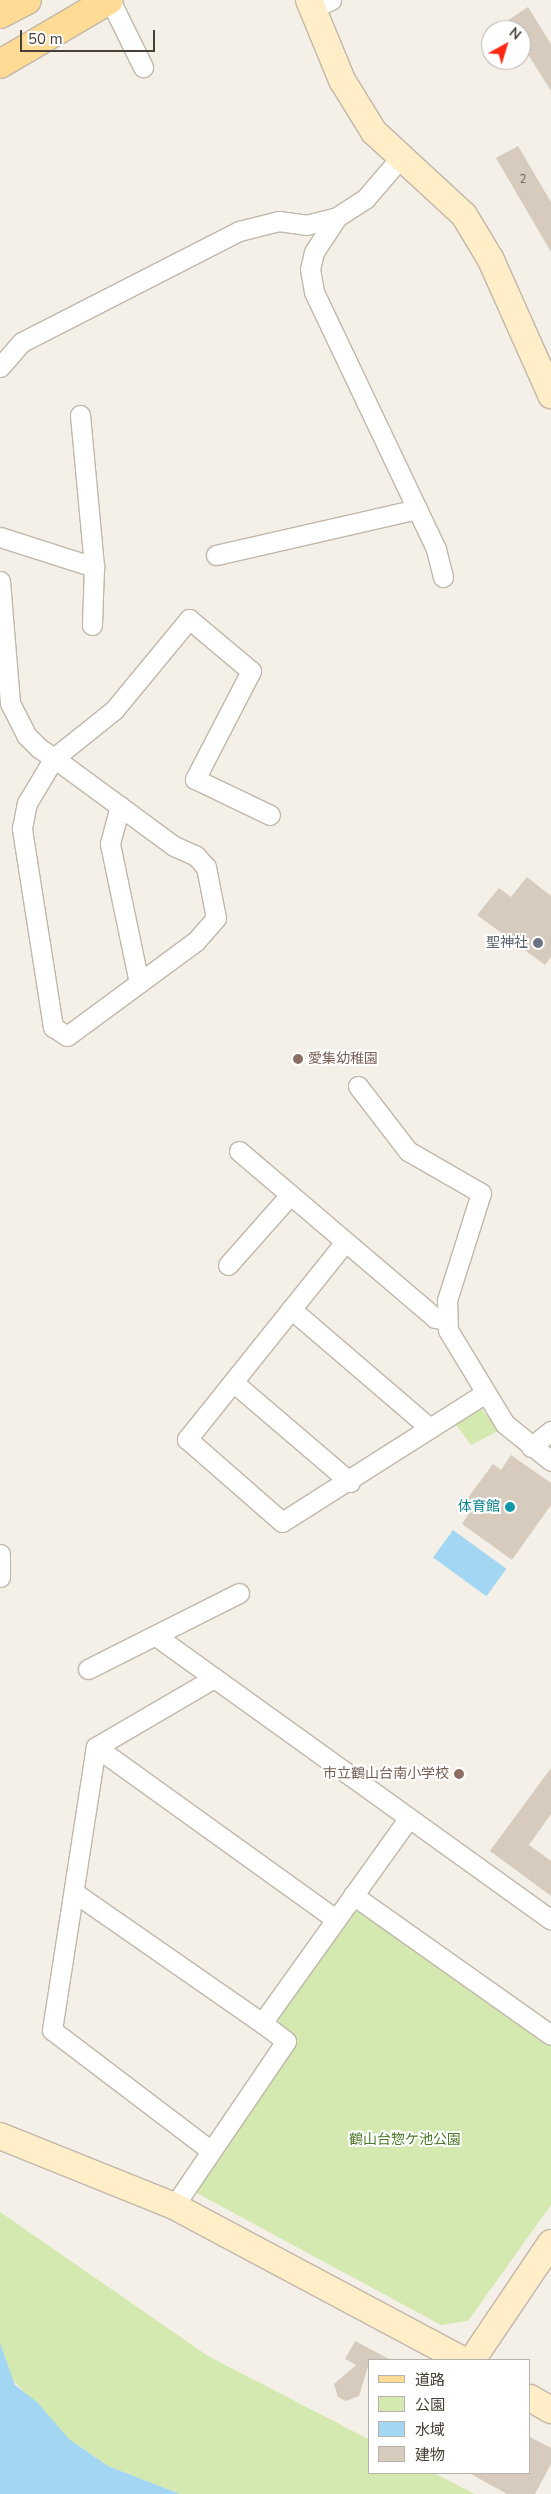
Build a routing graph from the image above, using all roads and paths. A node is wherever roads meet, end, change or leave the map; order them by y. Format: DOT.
graph roads {
  1 [pos="27,0"];
  2 [pos="109,0"];
  3 [pos="317,3"];
  4 [pos="0,14"];
  5 [pos="0,64"];
  6 [pos="143,67"];
  7 [pos="402,156"];
  8 [pos="337,217"];
  9 [pos="0,367"];
  10 [pos="551,395"];
  11 [pos="80,415"];
  12 [pos="417,509"];
  13 [pos="0,537"];
  14 [pos="216,555"];
  15 [pos="94,567"];
  16 [pos="443,577"];
  17 [pos="0,581"];
  18 [pos="92,626"];
  19 [pos="54,758"];
  20 [pos="120,806"];
  21 [pos="270,815"];
  22 [pos="139,983"];
  23 [pos="358,1086"];
  24 [pos="239,1150"];
  25 [pos="290,1194"];
  26 [pos="345,1242"];
  27 [pos="228,1265"];
  28 [pos="291,1309"];
  29 [pos="446,1320"];
  30 [pos="233,1382"];
  31 [pos="485,1393"];
  32 [pos="430,1428"];
  33 [pos="551,1431"];
  34 [pos="531,1447"];
  35 [pos="551,1461"];
  36 [pos="350,1482"];
  37 [pos="0,1554"];
  38 [pos="0,1577"];
  39 [pos="240,1593"];
  40 [pos="156,1636"];
  41 [pos="88,1669"];
  42 [pos="214,1678"];
  43 [pos="96,1747"];
  44 [pos="409,1818"];
  45 [pos="75,1893"];
  46 [pos="353,1895"];
  47 [pos="335,1919"];
  48 [pos="551,1920"];
  49 [pos="262,2023"];
  50 [pos="551,2035"];
  51 [pos="11,2140"];
  52 [pos="210,2150"];
  53 [pos="174,2206"];
  54 [pos="551,2243"];
  55 [pos="461,2359"];
  56 [pos="473,2359"];
  57 [pos="531,2399"];
  58 [pos="551,2410"];
  1 -- 4 [label="main road"];
  2 -- 5 [label="main road"];
  2 -- 6 [label="street"];
  3 -- 7 [label="street"];
  7 -- 8 [label="street"];
  7 -- 10 [label="street"];
  8 -- 9 [label="street"];
  8 -- 12 [label="street"];
  11 -- 15 [label="street"];
  12 -- 14 [label="street"];
  12 -- 16 [label="street"];
  13 -- 15 [label="street"];
  15 -- 18 [label="street"];
  17 -- 19 [label="street"];
  19 -- 20 [label="street"];
  19 -- 21 [label="street"];
  19 -- 22 [label="street"];
  20 -- 22 [label="street"];
  20 -- 22 [label="street"];
  23 -- 29 [label="street"];
  24 -- 25 [label="street"];
  25 -- 26 [label="street"];
  25 -- 27 [label="street"];
  26 -- 28 [label="street"];
  26 -- 29 [label="street"];
  28 -- 30 [label="street"];
  28 -- 32 [label="street"];
  29 -- 31 [label="street"];
  30 -- 36 [label="street"];
  30 -- 36 [label="street"];
  31 -- 32 [label="street"];
  31 -- 34 [label="street"];
  32 -- 36 [label="street"];
  33 -- 34 [label="street"];
  34 -- 35 [label="street"];
  37 -- 38 [label="street"];
  39 -- 40 [label="street"];
  40 -- 41 [label="street"];
  40 -- 42 [label="street"];
  42 -- 43 [label="street"];
  42 -- 44 [label="street"];
  43 -- 45 [label="street"];
  43 -- 47 [label="street"];
  44 -- 46 [label="street"];
  44 -- 48 [label="street"];
  45 -- 49 [label="street"];
  45 -- 52 [label="street"];
  46 -- 47 [label="street"];
  46 -- 50 [label="street"];
  47 -- 49 [label="street"];
  49 -- 52 [label="street"];
  51 -- 53 [label="street"];
  52 -- 53 [label="street"];
  53 -- 55 [label="street"];
  54 -- 56 [label="street"];
  57 -- 58 [label="street"];
}
